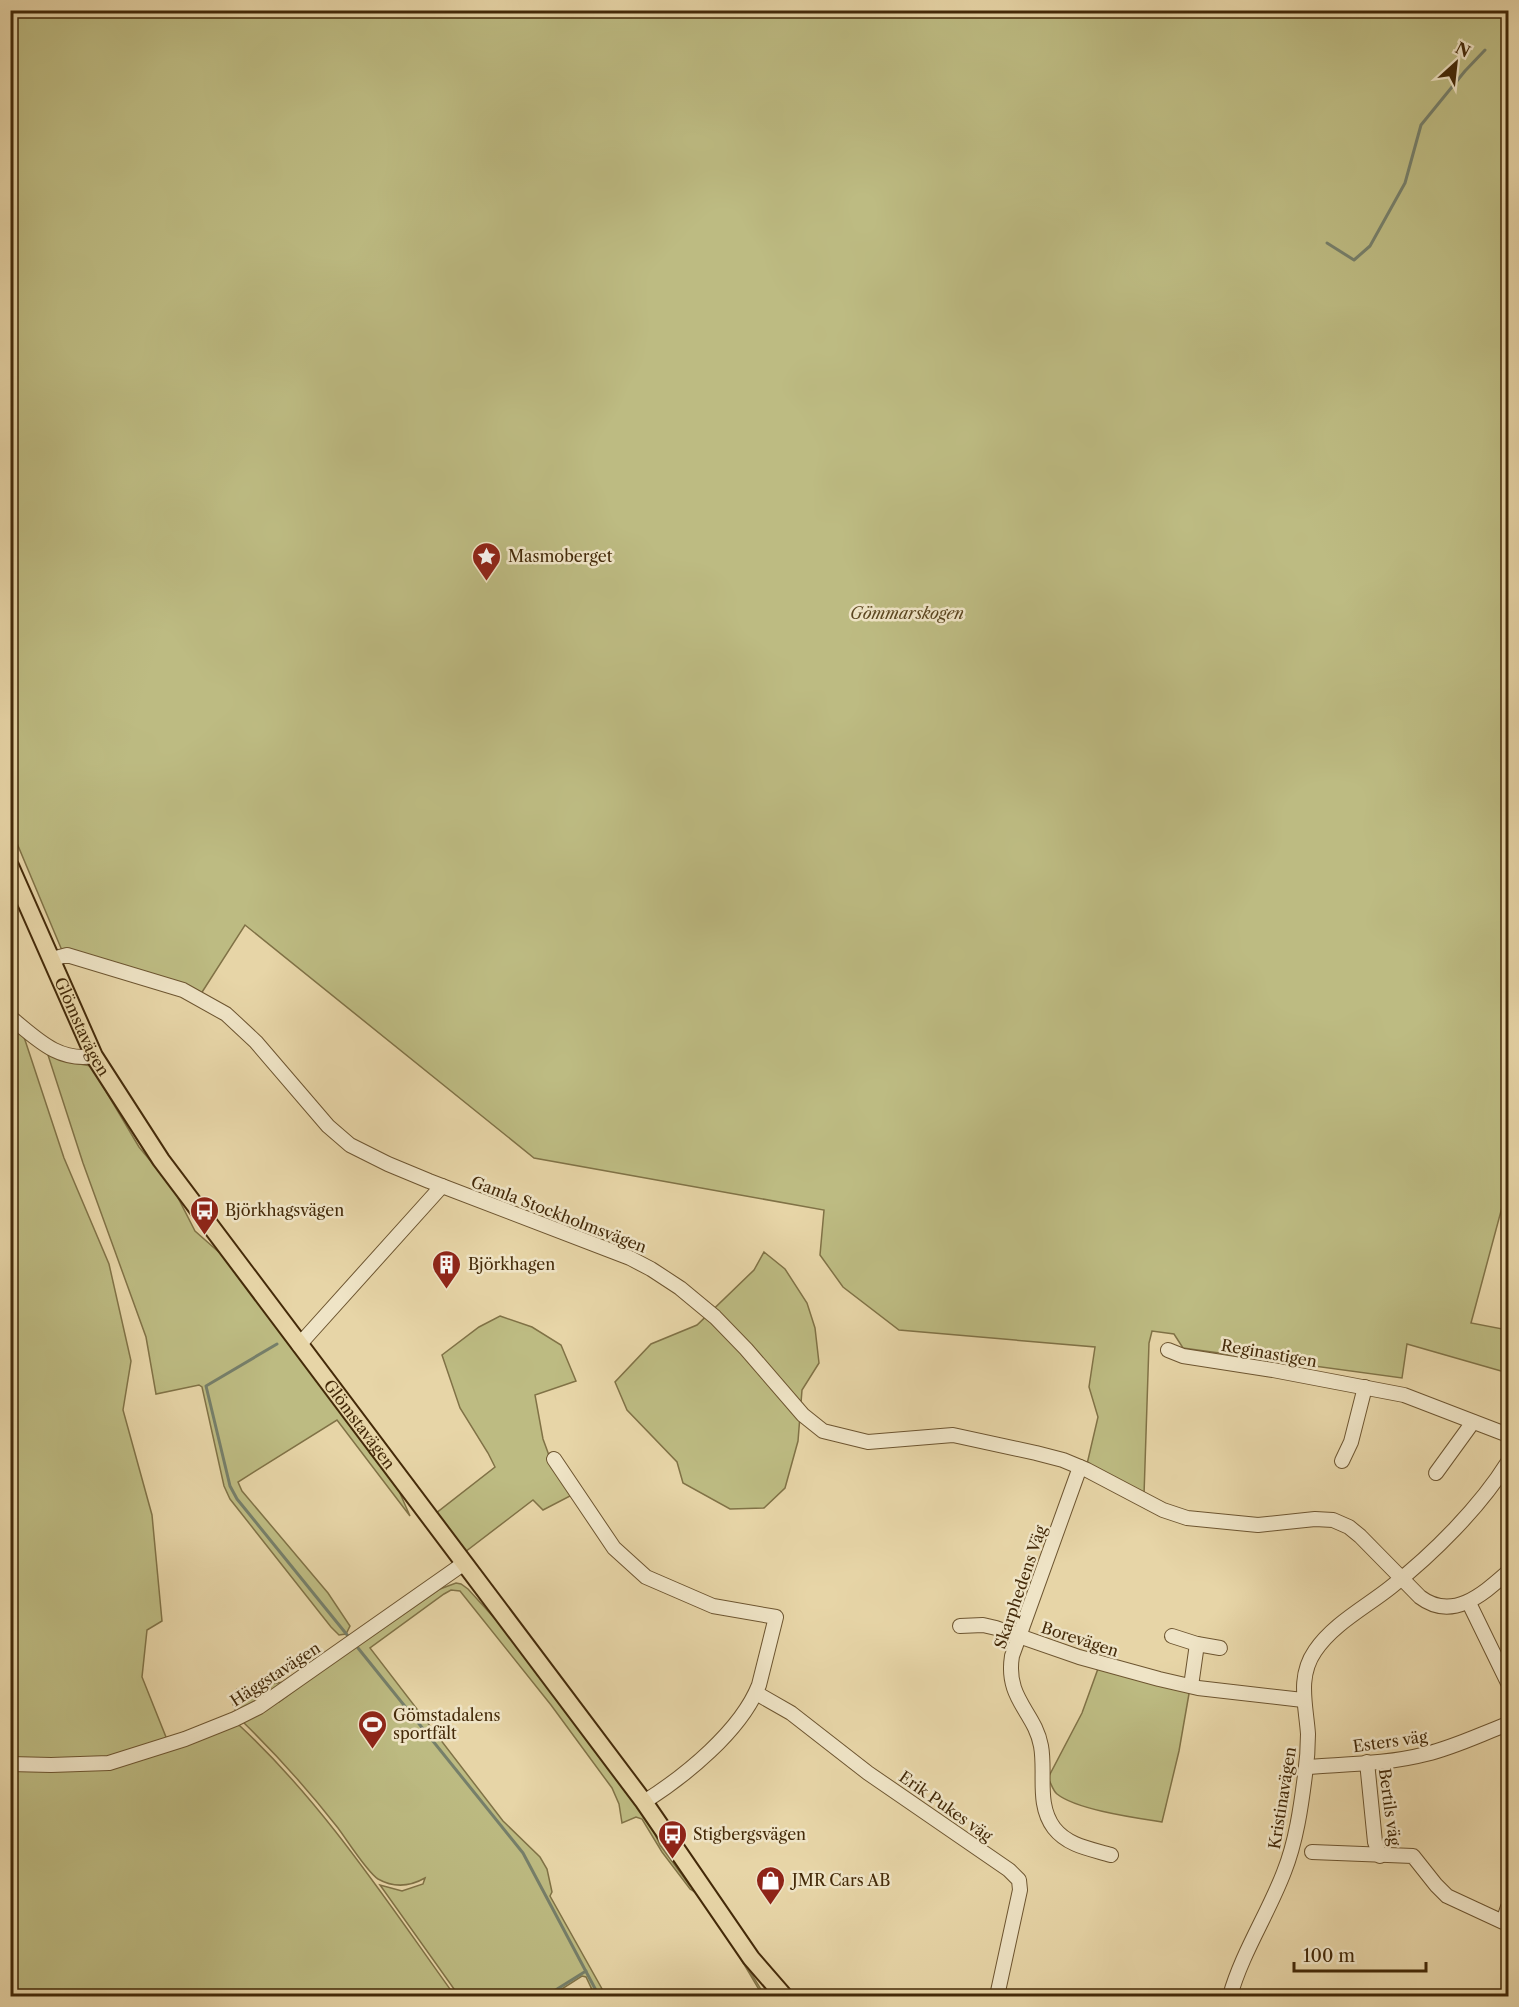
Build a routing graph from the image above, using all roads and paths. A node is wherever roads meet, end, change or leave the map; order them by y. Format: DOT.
graph roads {
  1 [pos="10,866"];
  2 [pos="52,959"];
  3 [pos="10,1017"];
  4 [pos="94,1056"];
  5 [pos="442,1186"];
  6 [pos="299,1345"];
  7 [pos="1168,1350"];
  8 [pos="1365,1387"];
  9 [pos="1473,1422"];
  10 [pos="1509,1435"];
  11 [pos="554,1459"];
  12 [pos="1342,1461"];
  13 [pos="1509,1462"];
  14 [pos="1080,1467"];
  15 [pos="1436,1473"];
  16 [pos="463,1564"];
  17 [pos="1509,1572"];
  18 [pos="1402,1578"];
  19 [pos="1469,1603"];
  20 [pos="960,1626"];
  21 [pos="1019,1636"];
  22 [pos="1173,1636"];
  23 [pos="1197,1644"];
  24 [pos="1220,1648"];
  25 [pos="1509,1683"];
  26 [pos="1191,1686"];
  27 [pos="756,1693"];
  28 [pos="1304,1700"];
  29 [pos="1509,1724"];
  30 [pos="1367,1762"];
  31 [pos="10,1764"];
  32 [pos="1306,1767"];
  33 [pos="644,1802"];
  34 [pos="1312,1852"];
  35 [pos="1111,1855"];
  36 [pos="1380,1856"];
  37 [pos="1509,1907"];
  38 [pos="752,1958"];
  39 [pos="771,1996"];
  40 [pos="784,1996"];
  41 [pos="997,1996"];
  42 [pos="1230,1996"];
  1 -- 2 [label="main road, Glömstavägen"];
  2 -- 4 [label="main road, Glömstavägen"];
  2 -- 5 [label="street, Gamla Stockholmsvägen"];
  3 -- 4 [label="street"];
  4 -- 6 [label="main road, Glömstavägen"];
  5 -- 6 [label="street"];
  5 -- 14 [label="street, Gamla Stockholmsvägen"];
  6 -- 16 [label="main road, Glömstavägen"];
  7 -- 8 [label="street, Reginastigen"];
  8 -- 9 [label="street, Reginastigen"];
  8 -- 12 [label="street"];
  9 -- 10 [label="street, Reginastigen"];
  9 -- 15 [label="street"];
  11 -- 27 [label="street"];
  13 -- 18 [label="street, Kristinavägen"];
  14 -- 18 [label="street, Gamla Stockholmsvägen"];
  14 -- 21 [label="street, Skarphedens Väg"];
  16 -- 31 [label="street, Häggstavägen"];
  16 -- 33 [label="main road, Glömstavägen"];
  17 -- 19 [label="street"];
  18 -- 19 [label="street, Gamla Stockholmsvägen"];
  18 -- 28 [label="street, Kristinavägen"];
  19 -- 25 [label="street"];
  20 -- 21 [label="street, Borevägen"];
  21 -- 26 [label="street, Borevägen"];
  21 -- 35 [label="street, Skarphedens Väg"];
  22 -- 23 [label="street"];
  23 -- 24 [label="street"];
  23 -- 26 [label="street"];
  26 -- 28 [label="street, Borevägen"];
  27 -- 33 [label="street"];
  27 -- 41 [label="street, Erik Pukes väg"];
  28 -- 32 [label="street, Kristinavägen"];
  29 -- 30 [label="street, Esters väg"];
  30 -- 32 [label="street, Esters väg"];
  30 -- 36 [label="street, Bertils väg"];
  32 -- 42 [label="street, Kristinavägen"];
  33 -- 38 [label="main road, Glömstavägen"];
  34 -- 36 [label="street"];
  36 -- 37 [label="street"];
  38 -- 39 [label="main road, Glömstavägen"];
  38 -- 40 [label="main road, Glömstavägen"];
}
